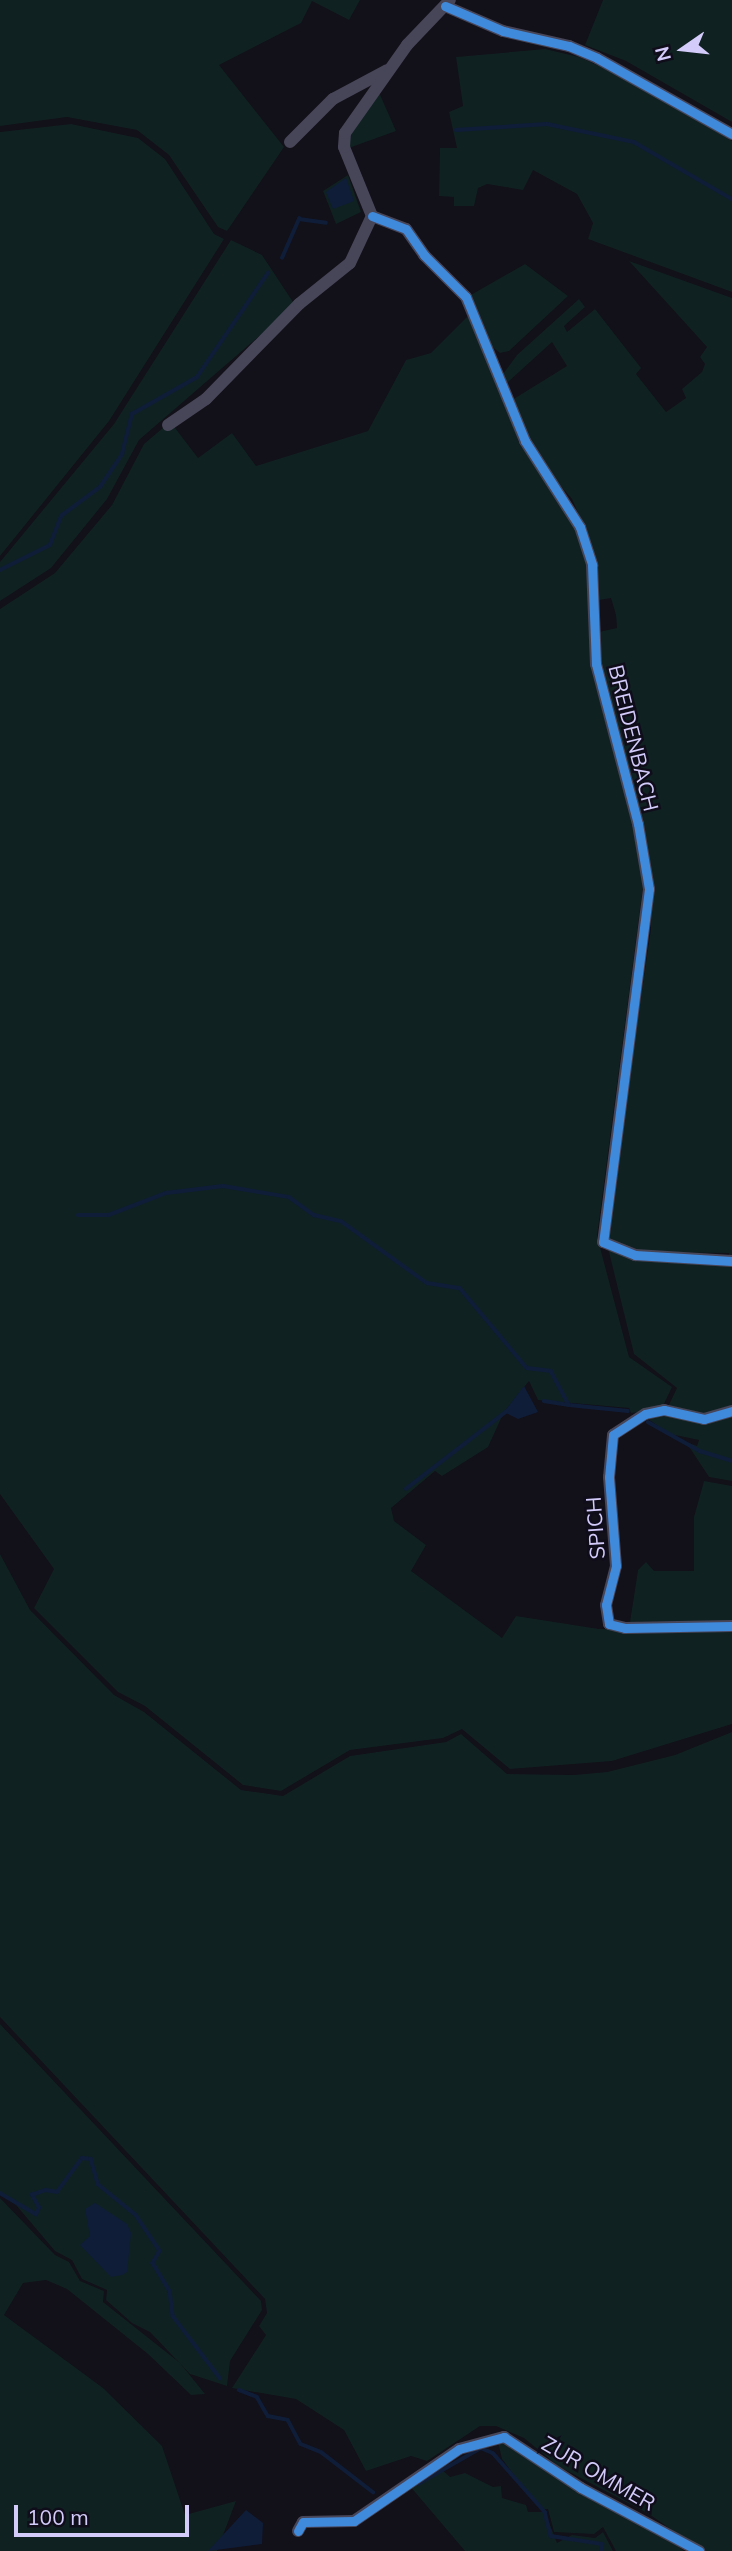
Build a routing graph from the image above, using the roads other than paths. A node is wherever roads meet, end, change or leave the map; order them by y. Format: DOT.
graph roads {
  1 [pos="447,3"];
  2 [pos="389,69"];
  3 [pos="732,134"];
  4 [pos="290,142"];
  5 [pos="372,216"];
  6 [pos="168,425"];
  7 [pos="732,1261"];
  8 [pos="732,1411"];
  9 [pos="732,1626"];
  10 [pos="298,2531"];
  11 [pos="699,2551"];
  1 -- 2 [label="street"];
  1 -- 3 [label="street"];
  2 -- 4 [label="street"];
  2 -- 5 [label="street"];
  5 -- 6 [label="street"];
  5 -- 7 [label="street, BREIDENBACH"];
  8 -- 9 [label="street, SPICH"];
  10 -- 11 [label="street, ZUR OMMER"];
}
